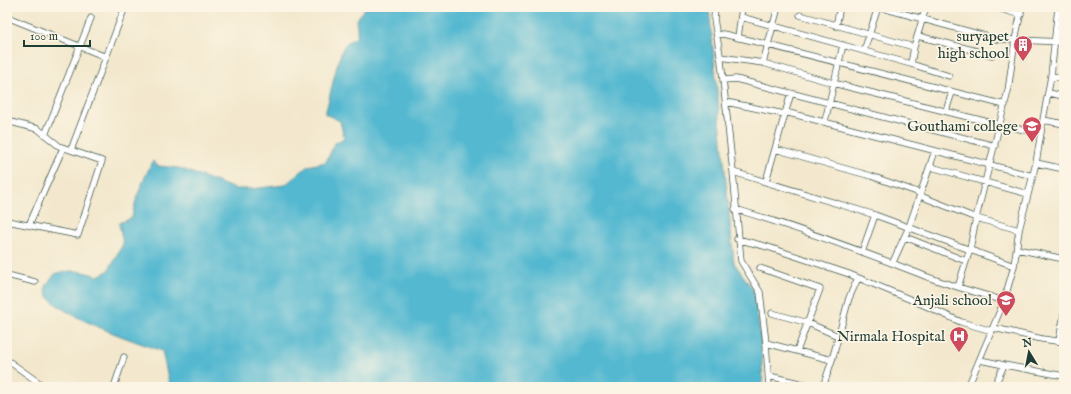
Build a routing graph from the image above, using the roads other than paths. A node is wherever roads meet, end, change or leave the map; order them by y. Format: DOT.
graph roads {
  1 [pos="125,7"];
  2 [pos="715,7"];
  3 [pos="742,7"];
  4 [pos="778,7"];
  5 [pos="840,7"];
  6 [pos="878,7"];
  7 [pos="926,7"];
  8 [pos="994,7"];
  9 [pos="1022,7"];
  10 [pos="1058,7"];
  11 [pos="800,15"];
  12 [pos="1021,15"];
  13 [pos="7,17"];
  14 [pos="741,17"];
  15 [pos="91,18"];
  16 [pos="923,20"];
  17 [pos="773,25"];
  18 [pos="836,26"];
  19 [pos="717,35"];
  20 [pos="870,35"];
  21 [pos="918,36"];
  22 [pos="738,38"];
  23 [pos="1015,40"];
  24 [pos="1055,42"];
  25 [pos="1064,42"];
  26 [pos="768,45"];
  27 [pos="843,45"];
  28 [pos="80,47"];
  29 [pos="914,47"];
  30 [pos="864,51"];
  31 [pos="992,55"];
  32 [pos="106,57"];
  33 [pos="720,57"];
  34 [pos="763,63"];
  35 [pos="838,63"];
  36 [pos="911,64"];
  37 [pos="949,76"];
  38 [pos="1051,76"];
  39 [pos="1064,78"];
  40 [pos="723,80"];
  41 [pos="833,83"];
  42 [pos="952,92"];
  43 [pos="791,93"];
  44 [pos="1048,93"];
  45 [pos="1064,96"];
  46 [pos="726,102"];
  47 [pos="829,103"];
  48 [pos="1005,105"];
  49 [pos="946,111"];
  50 [pos="784,113"];
  51 [pos="1043,120"];
  52 [pos="7,121"];
  53 [pos="825,121"];
  54 [pos="1064,124"];
  55 [pos="1000,125"];
  56 [pos="1040,133"];
  57 [pos="45,135"];
  58 [pos="995,146"];
  59 [pos="63,148"];
  60 [pos="775,149"];
  61 [pos="71,150"];
  62 [pos="935,151"];
  63 [pos="1036,163"];
  64 [pos="990,165"];
  65 [pos="930,167"];
  66 [pos="1064,169"];
  67 [pos="733,172"];
  68 [pos="1033,176"];
  69 [pos="766,181"];
  70 [pos="985,182"];
  71 [pos="920,194"];
  72 [pos="1028,194"];
  73 [pos="735,210"];
  74 [pos="875,215"];
  75 [pos="976,218"];
  76 [pos="7,221"];
  77 [pos="29,225"];
  78 [pos="909,227"];
  79 [pos="1018,230"];
  80 [pos="905,237"];
  81 [pos="737,239"];
  82 [pos="970,249"];
  83 [pos="1017,249"];
  84 [pos="862,252"];
  85 [pos="1064,259"];
  86 [pos="966,261"];
  87 [pos="893,262"];
  88 [pos="1014,266"];
  89 [pos="760,268"];
  90 [pos="7,275"];
  91 [pos="858,278"];
  92 [pos="35,282"];
  93 [pos="958,287"];
  94 [pos="1004,301"];
  95 [pos="772,312"];
  96 [pos="1064,314"];
  97 [pos="808,323"];
  98 [pos="993,329"];
  99 [pos="838,336"];
  100 [pos="1061,341"];
  101 [pos="766,343"];
  102 [pos="797,351"];
  103 [pos="124,358"];
  104 [pos="7,360"];
  105 [pos="832,360"];
  106 [pos="980,360"];
  107 [pos="1004,365"];
  108 [pos="769,376"];
  109 [pos="1064,376"];
  110 [pos="45,387"];
  111 [pos="114,387"];
  112 [pos="769,387"];
  113 [pos="816,387"];
  114 [pos="823,387"];
  115 [pos="968,387"];
  116 [pos="994,387"];
  1 -- 32 [label="street"];
  2 -- 19 [label="street"];
  3 -- 14 [label="street"];
  4 -- 17 [label="street"];
  5 -- 18 [label="street"];
  6 -- 16 [label="street"];
  6 -- 20 [label="street"];
  7 -- 16 [label="street"];
  8 -- 12 [label="street"];
  9 -- 12 [label="street"];
  10 -- 24 [label="street"];
  11 -- 18 [label="street"];
  12 -- 23 [label="street"];
  13 -- 28 [label="street"];
  14 -- 17 [label="street"];
  14 -- 22 [label="street"];
  15 -- 28 [label="street"];
  16 -- 21 [label="street"];
  16 -- 23 [label="street"];
  17 -- 26 [label="street"];
  17 -- 27 [label="street"];
  18 -- 20 [label="street"];
  19 -- 22 [label="street"];
  19 -- 33 [label="street"];
  20 -- 29 [label="street"];
  20 -- 30 [label="street"];
  21 -- 29 [label="street"];
  21 -- 31 [label="street"];
  22 -- 26 [label="street"];
  23 -- 24 [label="street"];
  23 -- 48 [label="street"];
  24 -- 25 [label="street"];
  24 -- 38 [label="street"];
  26 -- 34 [label="street"];
  26 -- 35 [label="street"];
  27 -- 30 [label="street"];
  27 -- 35 [label="street"];
  28 -- 32 [label="street"];
  28 -- 57 [label="street"];
  29 -- 36 [label="street"];
  30 -- 36 [label="street"];
  32 -- 61 [label="street"];
  33 -- 34 [label="street"];
  33 -- 40 [label="street"];
  34 -- 41 [label="street"];
  35 -- 41 [label="street"];
  35 -- 42 [label="street"];
  36 -- 37 [label="street"];
  38 -- 39 [label="street"];
  38 -- 44 [label="street"];
  40 -- 43 [label="street"];
  40 -- 46 [label="street"];
  41 -- 47 [label="street"];
  41 -- 49 [label="street"];
  42 -- 48 [label="street"];
  42 -- 49 [label="street"];
  43 -- 47 [label="street"];
  43 -- 50 [label="street"];
  44 -- 45 [label="street"];
  44 -- 51 [label="street"];
  46 -- 50 [label="street"];
  46 -- 67 [label="street"];
  47 -- 53 [label="street"];
  47 -- 58 [label="street"];
  48 -- 55 [label="street"];
  49 -- 55 [label="street"];
  50 -- 53 [label="street"];
  50 -- 60 [label="street"];
  51 -- 54 [label="street"];
  51 -- 56 [label="street"];
  52 -- 57 [label="street"];
  53 -- 62 [label="street"];
  55 -- 56 [label="street"];
  55 -- 58 [label="street"];
  56 -- 63 [label="street"];
  57 -- 59 [label="street"];
  58 -- 64 [label="street"];
  59 -- 61 [label="street"];
  59 -- 77 [label="street"];
  60 -- 69 [label="street"];
  60 -- 71 [label="street"];
  61 -- 77 [label="street"];
  62 -- 64 [label="street"];
  62 -- 65 [label="street"];
  63 -- 66 [label="street"];
  63 -- 68 [label="street"];
  64 -- 68 [label="street"];
  64 -- 70 [label="street"];
  65 -- 70 [label="street"];
  65 -- 71 [label="street"];
  67 -- 69 [label="street"];
  67 -- 73 [label="street"];
  68 -- 72 [label="street"];
  69 -- 74 [label="street"];
  70 -- 72 [label="street"];
  70 -- 75 [label="street"];
  71 -- 75 [label="street"];
  71 -- 78 [label="street"];
  72 -- 79 [label="street"];
  73 -- 81 [label="street"];
  73 -- 84 [label="street"];
  74 -- 78 [label="street"];
  74 -- 84 [label="street"];
  75 -- 79 [label="street"];
  75 -- 82 [label="street"];
  76 -- 77 [label="street"];
  78 -- 80 [label="street"];
  78 -- 82 [label="street"];
  79 -- 83 [label="street"];
  80 -- 86 [label="street"];
  80 -- 87 [label="street"];
  81 -- 91 [label="street"];
  81 -- 101 [label="street"];
  82 -- 86 [label="street"];
  82 -- 88 [label="street"];
  83 -- 85 [label="street"];
  83 -- 88 [label="street"];
  84 -- 87 [label="street"];
  86 -- 93 [label="street"];
  87 -- 93 [label="street"];
  88 -- 94 [label="street"];
  89 -- 97 [label="street"];
  90 -- 92 [label="street"];
  91 -- 98 [label="street"];
  91 -- 99 [label="street"];
  93 -- 94 [label="street"];
  94 -- 98 [label="street"];
  95 -- 97 [label="street"];
  96 -- 100 [label="street"];
  97 -- 99 [label="street"];
  97 -- 102 [label="street"];
  98 -- 100 [label="street"];
  98 -- 106 [label="street"];
  99 -- 105 [label="street"];
  101 -- 102 [label="street"];
  101 -- 108 [label="street"];
  102 -- 105 [label="street"];
  103 -- 111 [label="street"];
  104 -- 110 [label="street"];
  105 -- 114 [label="street"];
  106 -- 107 [label="street"];
  106 -- 115 [label="street"];
  107 -- 109 [label="street"];
  107 -- 116 [label="street"];
  108 -- 112 [label="street"];
  108 -- 113 [label="street"];
}
